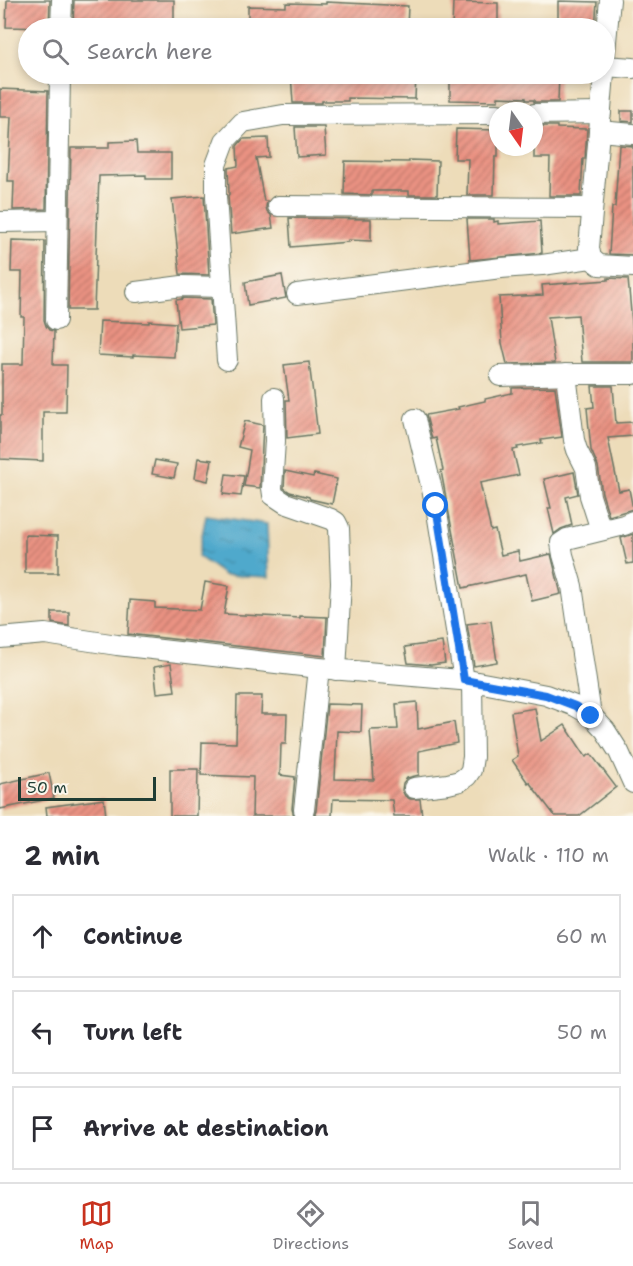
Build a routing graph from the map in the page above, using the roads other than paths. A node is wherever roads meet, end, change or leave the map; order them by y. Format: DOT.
graph roads {
  1 [pos="62,0"];
  2 [pos="610,0"];
  3 [pos="61,18"];
  4 [pos="608,18"];
  5 [pos="615,66"];
  6 [pos="633,68"];
  7 [pos="60,84"];
  8 [pos="603,84"];
  9 [pos="489,114"];
  10 [pos="543,115"];
  11 [pos="600,122"];
  12 [pos="633,134"];
  13 [pos="278,206"];
  14 [pos="592,208"];
  15 [pos="57,221"];
  16 [pos="0,222"];
  17 [pos="591,258"];
  18 [pos="633,267"];
  19 [pos="222,287"];
  20 [pos="136,292"];
  21 [pos="297,294"];
  22 [pos="56,320"];
  23 [pos="227,360"];
  24 [pos="566,374"];
  25 [pos="633,374"];
  26 [pos="500,376"];
  27 [pos="274,398"];
  28 [pos="415,419"];
  29 [pos="633,520"];
  30 [pos="600,530"];
  31 [pos="0,638"];
  32 [pos="328,669"];
  33 [pos="468,680"];
  34 [pos="591,716"];
  35 [pos="633,783"];
  36 [pos="414,788"];
  37 [pos="304,810"];
  1 -- 3 [label="street"];
  2 -- 4 [label="street"];
  5 -- 6 [label="street"];
  7 -- 15 [label="street"];
  8 -- 11 [label="street"];
  9 -- 19 [label="street"];
  10 -- 11 [label="street"];
  11 -- 12 [label="street"];
  11 -- 14 [label="street"];
  13 -- 14 [label="street"];
  14 -- 17 [label="street"];
  15 -- 16 [label="street"];
  15 -- 22 [label="street"];
  17 -- 18 [label="street"];
  17 -- 21 [label="street"];
  19 -- 20 [label="street"];
  19 -- 23 [label="street"];
  24 -- 25 [label="street"];
  24 -- 26 [label="street"];
  24 -- 30 [label="street"];
  27 -- 32 [label="street"];
  28 -- 33 [label="street"];
  29 -- 30 [label="street"];
  30 -- 34 [label="street"];
  31 -- 32 [label="street"];
  32 -- 33 [label="street"];
  32 -- 37 [label="street"];
  33 -- 34 [label="street"];
  33 -- 36 [label="street"];
  34 -- 35 [label="street"];
}
